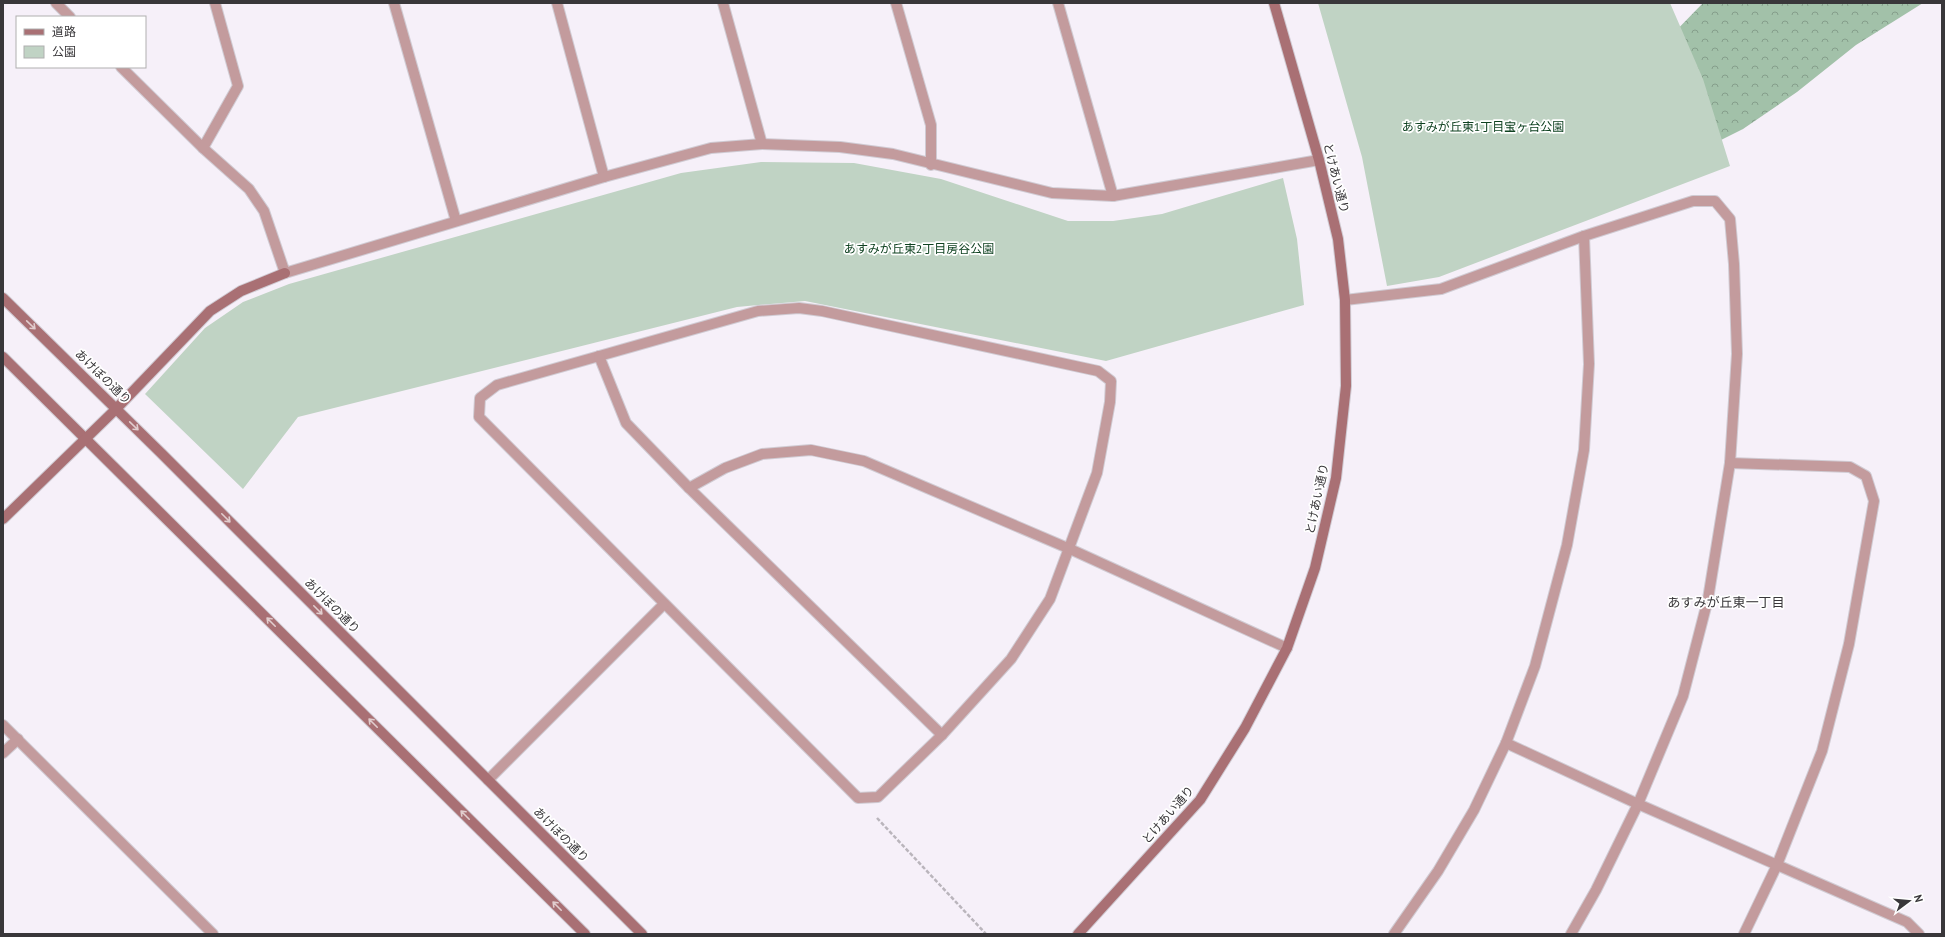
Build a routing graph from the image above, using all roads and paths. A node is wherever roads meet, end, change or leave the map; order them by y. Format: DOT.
graph roads {
  1 [pos="56,3"];
  2 [pos="215,3"];
  3 [pos="394,3"];
  4 [pos="557,3"];
  5 [pos="723,3"];
  6 [pos="896,3"];
  7 [pos="1058,3"];
  8 [pos="1274,3"];
  9 [pos="69,16"];
  10 [pos="122,68"];
  11 [pos="762,144"];
  12 [pos="203,148"];
  13 [pos="1319,160"];
  14 [pos="931,164"];
  15 [pos="604,177"];
  16 [pos="1113,196"];
  17 [pos="456,221"];
  18 [pos="1584,236"];
  19 [pos="285,273"];
  20 [pos="3,298"];
  21 [pos="1345,300"];
  22 [pos="599,356"];
  23 [pos="3,357"];
  24 [pos="116,409"];
  25 [pos="87,439"];
  26 [pos="1730,463"];
  27 [pos="689,488"];
  28 [pos="3,519"];
  29 [pos="1070,549"];
  30 [pos="664,604"];
  31 [pos="1287,648"];
  32 [pos="3,725"];
  33 [pos="942,735"];
  34 [pos="18,739"];
  35 [pos="1506,743"];
  36 [pos="3,753"];
  37 [pos="488,780"];
  38 [pos="858,798"];
  39 [pos="1638,804"];
  40 [pos="1777,866"];
  41 [pos="213,934"];
  42 [pos="585,934"];
  43 [pos="642,934"];
  44 [pos="986,934"];
  45 [pos="1078,934"];
  46 [pos="1394,934"];
  47 [pos="1571,934"];
  48 [pos="1744,934"];
  49 [pos="1919,934"];
  1 -- 9 [label="street"];
  2 -- 12 [label="street"];
  3 -- 17 [label="street"];
  4 -- 15 [label="street"];
  5 -- 11 [label="street"];
  6 -- 14 [label="street"];
  7 -- 16 [label="street"];
  8 -- 13 [label="street, とけあい通り"];
  10 -- 12 [label="street"];
  11 -- 14 [label="street"];
  11 -- 15 [label="street"];
  12 -- 19 [label="street"];
  13 -- 16 [label="street"];
  13 -- 21 [label="street, とけあい通り"];
  14 -- 16 [label="street"];
  15 -- 17 [label="street"];
  17 -- 19 [label="street"];
  18 -- 21 [label="street"];
  18 -- 26 [label="street"];
  18 -- 35 [label="street"];
  19 -- 24 [label="street"];
  20 -- 24 [label="street, あけぼの通り, one-way"];
  21 -- 31 [label="street, とけあい通り"];
  22 -- 27 [label="street"];
  22 -- 29 [label="street"];
  22 -- 30 [label="street"];
  23 -- 25 [label="street"];
  24 -- 25 [label="street"];
  24 -- 37 [label="street, あけぼの通り, one-way"];
  25 -- 28 [label="street"];
  42 -- 25 [label="street, one-way"];
  26 -- 39 [label="street"];
  26 -- 40 [label="street"];
  27 -- 29 [label="street"];
  27 -- 33 [label="street"];
  29 -- 31 [label="street"];
  29 -- 33 [label="street"];
  30 -- 37 [label="street"];
  30 -- 38 [label="street"];
  31 -- 45 [label="street, とけあい通り"];
  32 -- 34 [label="street"];
  33 -- 38 [label="street"];
  34 -- 36 [label="street"];
  34 -- 41 [label="street"];
  35 -- 39 [label="street"];
  35 -- 46 [label="street"];
  37 -- 43 [label="street, あけぼの通り"];
  38 -- 44 [label="path"];
  39 -- 40 [label="street"];
  39 -- 47 [label="street"];
  40 -- 48 [label="street"];
  40 -- 49 [label="street"];
}
